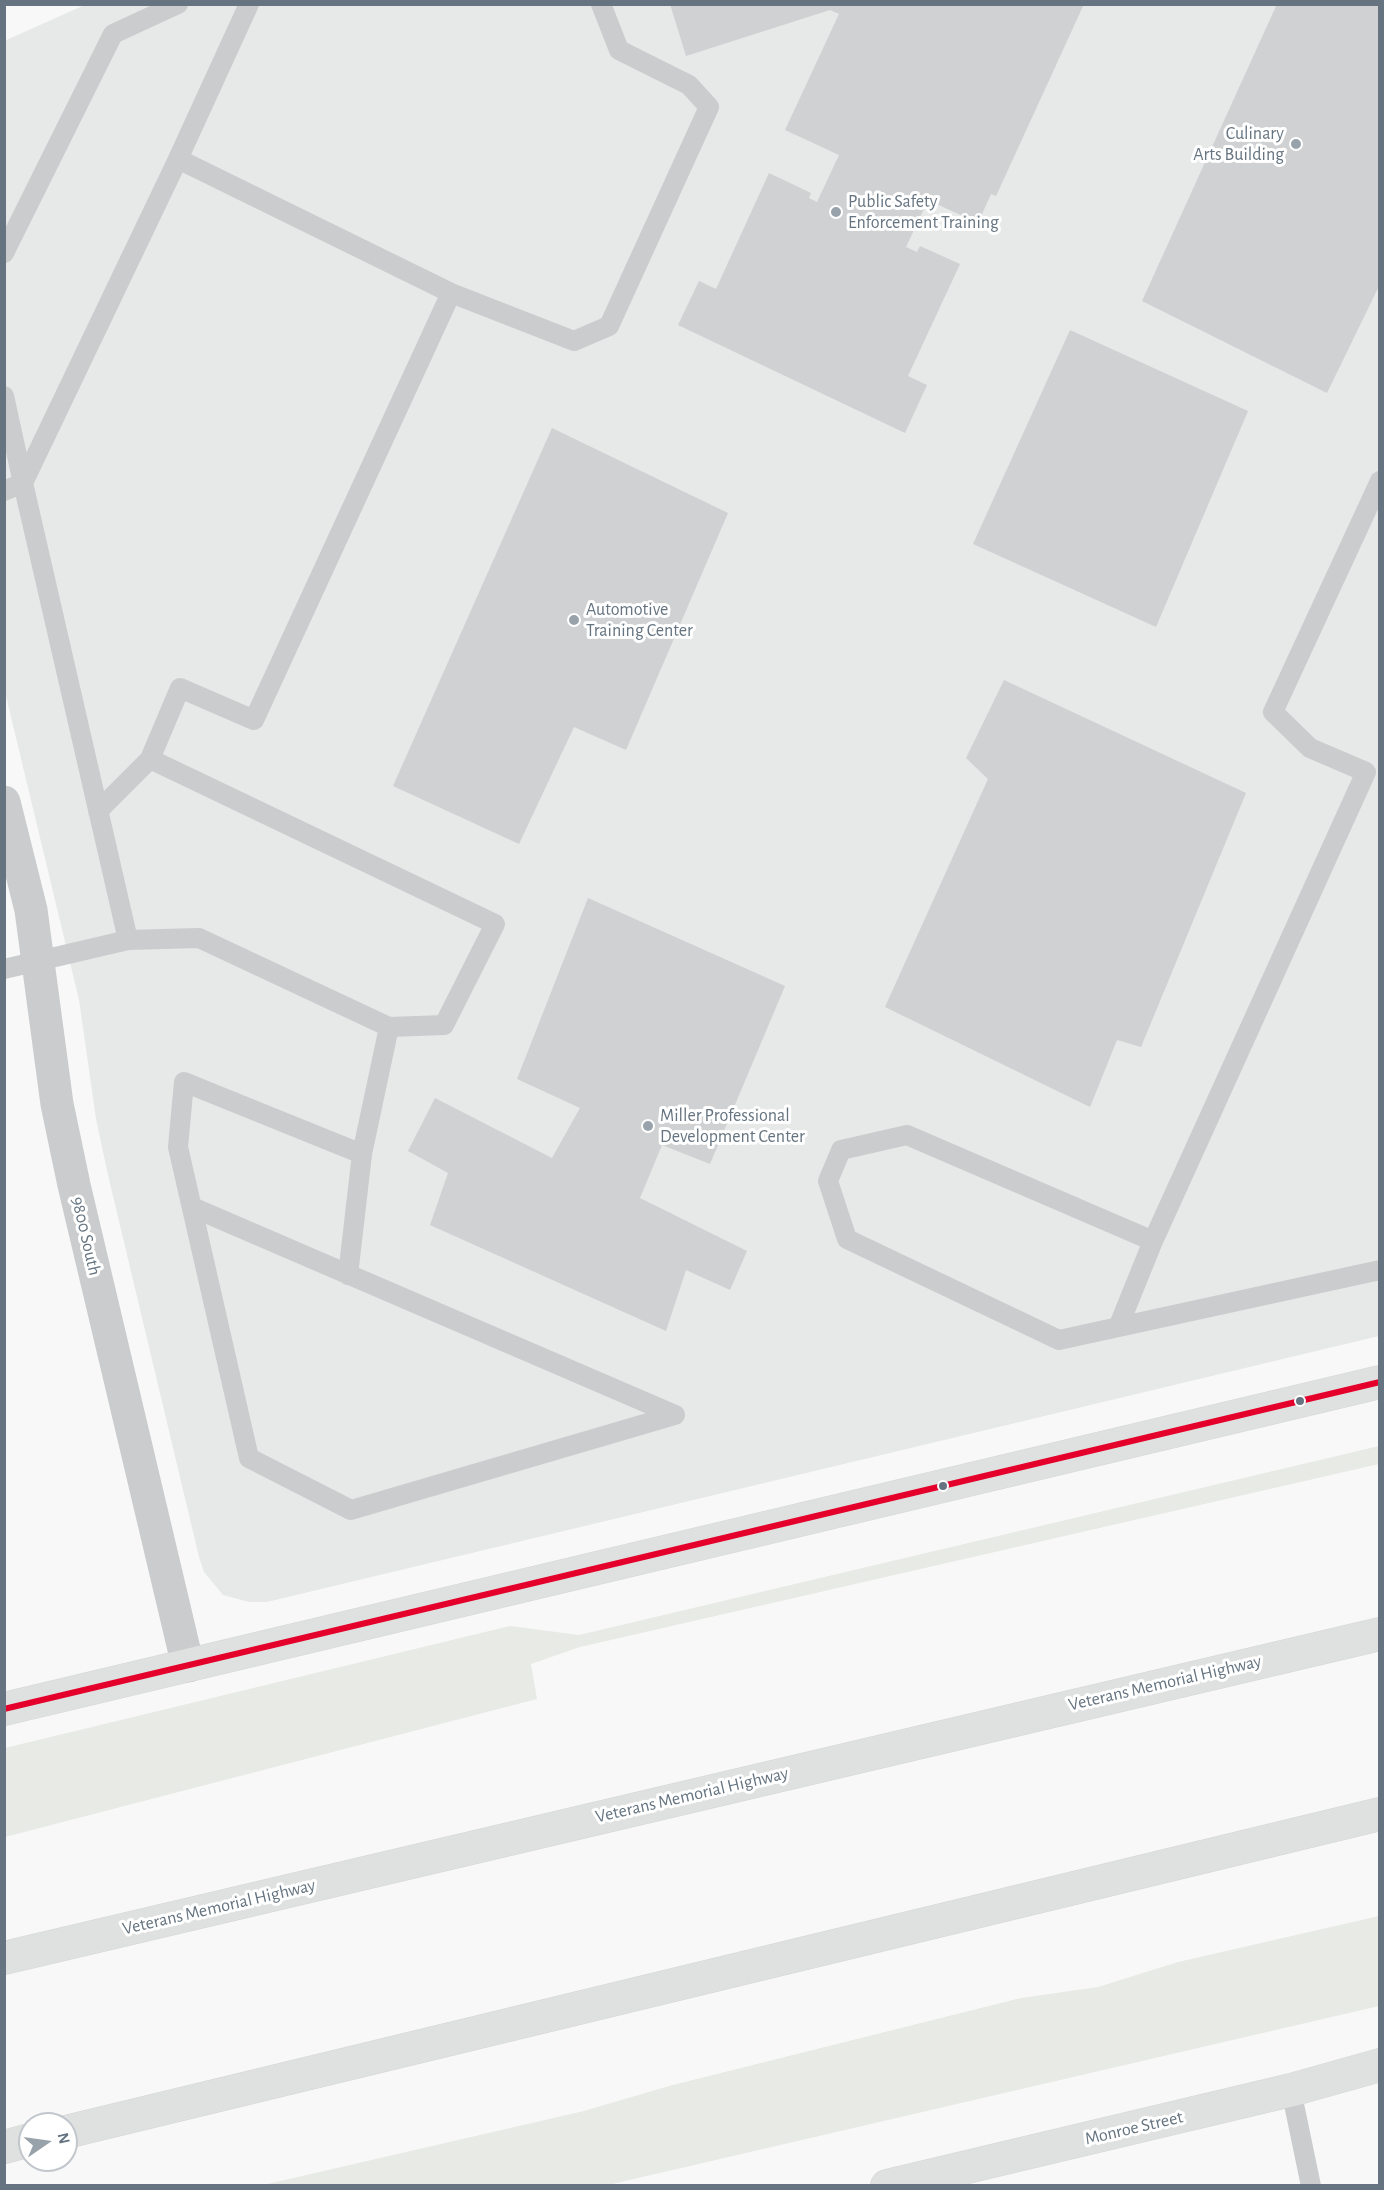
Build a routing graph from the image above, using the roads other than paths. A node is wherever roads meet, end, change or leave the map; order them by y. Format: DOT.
graph roads {
  1 [pos="178,4"];
  2 [pos="249,4"];
  3 [pos="601,4"];
  4 [pos="178,159"];
  5 [pos="4,253"];
  6 [pos="451,293"];
  7 [pos="4,396"];
  8 [pos="1380,481"];
  9 [pos="23,483"];
  10 [pos="4,491"];
  11 [pos="150,759"];
  12 [pos="1373,775"];
  13 [pos="4,802"];
  14 [pos="98,811"];
  15 [pos="128,940"];
  16 [pos="38,962"];
  17 [pos="4,969"];
  18 [pos="389,1027"];
  19 [pos="362,1154"];
  20 [pos="192,1207"];
  21 [pos="1153,1241"];
  22 [pos="1380,1270"];
  23 [pos="348,1275"];
  24 [pos="1119,1325"];
  25 [pos="1380,1382"];
  26 [pos="1380,1634"];
  27 [pos="188,1666"];
  28 [pos="4,1708"];
  29 [pos="1380,1814"];
  30 [pos="4,1958"];
  31 [pos="1380,2065"];
  32 [pos="1291,2090"];
  33 [pos="78,2129"];
  34 [pos="886,2186"];
  35 [pos="1311,2186"];
  1 -- 5 [label="lane"];
  2 -- 4 [label="lane"];
  3 -- 6 [label="lane"];
  4 -- 6 [label="lane"];
  4 -- 9 [label="lane"];
  6 -- 11 [label="lane"];
  7 -- 9 [label="lane"];
  8 -- 12 [label="lane"];
  9 -- 10 [label="lane"];
  9 -- 14 [label="lane"];
  11 -- 14 [label="lane"];
  11 -- 18 [label="lane"];
  12 -- 21 [label="lane"];
  13 -- 16 [label="street, 9800 South"];
  14 -- 15 [label="lane"];
  15 -- 16 [label="lane"];
  15 -- 18 [label="lane"];
  16 -- 17 [label="lane"];
  16 -- 27 [label="street, 9800 South"];
  18 -- 19 [label="lane"];
  19 -- 20 [label="lane"];
  19 -- 23 [label="lane"];
  20 -- 23 [label="lane"];
  20 -- 23 [label="lane"];
  21 -- 24 [label="lane"];
  21 -- 24 [label="lane"];
  22 -- 24 [label="lane"];
  25 -- 27 [label="main road"];
  26 -- 30 [label="main road, Veterans Memorial Highway"];
  27 -- 28 [label="main road"];
  29 -- 33 [label="main road"];
  31 -- 32 [label="main road, Monroe Street"];
  32 -- 34 [label="main road, Monroe Street"];
  32 -- 35 [label="lane"];
}
